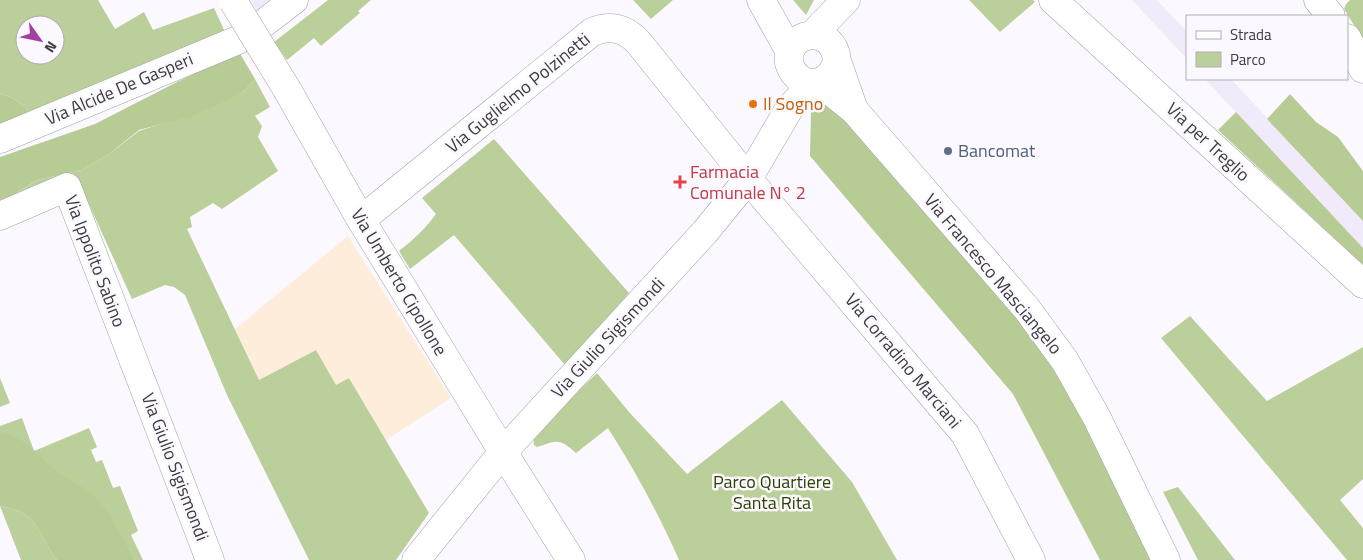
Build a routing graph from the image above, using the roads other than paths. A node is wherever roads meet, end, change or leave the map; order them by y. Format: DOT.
graph roads {
  1 [pos="294,0"];
  2 [pos="762,0"];
  3 [pos="848,0"];
  4 [pos="1053,0"];
  5 [pos="1318,0"];
  6 [pos="232,1"];
  7 [pos="1330,15"];
  8 [pos="264,23"];
  9 [pos="238,40"];
  10 [pos="1348,40"];
  11 [pos="811,49"];
  12 [pos="1363,69"];
  13 [pos="816,83"];
  14 [pos="789,109"];
  15 [pos="854,110"];
  16 [pos="0,138"];
  17 [pos="748,179"];
  18 [pos="0,216"];
  19 [pos="360,220"];
  20 [pos="1363,284"];
  21 [pos="139,373"];
  22 [pos="503,452"];
  23 [pos="210,560"];
  24 [pos="416,560"];
  25 [pos="571,560"];
  26 [pos="1031,560"];
  27 [pos="1166,560"];
  1 -- 8 [label="street"];
  2 -- 11 [label="street"];
  3 -- 11 [label="street, Via Giulio Sigismondi"];
  4 -- 20 [label="street, Via per Treglio"];
  5 -- 7 [label="street"];
  6 -- 19 [label="street, Via Umberto Cipollone, bridge"];
  9 -- 16 [label="street, Via Alcide De Gasperi"];
  10 -- 12 [label="street"];
  11 -- 13 [label="street, Via Francesco Masciangelo"];
  11 -- 14 [label="street, Via Giulio Sigismondi"];
  11 -- 15 [label="street, Via Francesco Masciangelo"];
  13 -- 14 [label="street, Via Giulio Sigismondi"];
  13 -- 15 [label="street, Via Francesco Masciangelo"];
  14 -- 17 [label="street, Via Giulio Sigismondi"];
  15 -- 27 [label="street, Via Francesco Masciangelo"];
  17 -- 19 [label="street, Via Guglielmo Polzinetti"];
  17 -- 22 [label="street, Via Giulio Sigismondi"];
  17 -- 26 [label="street, Via Corradino Marciani"];
  18 -- 21 [label="street, Via Ippolito Sabino"];
  19 -- 22 [label="street, Via Umberto Cipollone"];
  21 -- 23 [label="street, Via Giulio Sigismondi"];
  22 -- 24 [label="street, Via Giulio Sigismondi"];
  22 -- 25 [label="street, Via Umberto Cipollone"];
}
